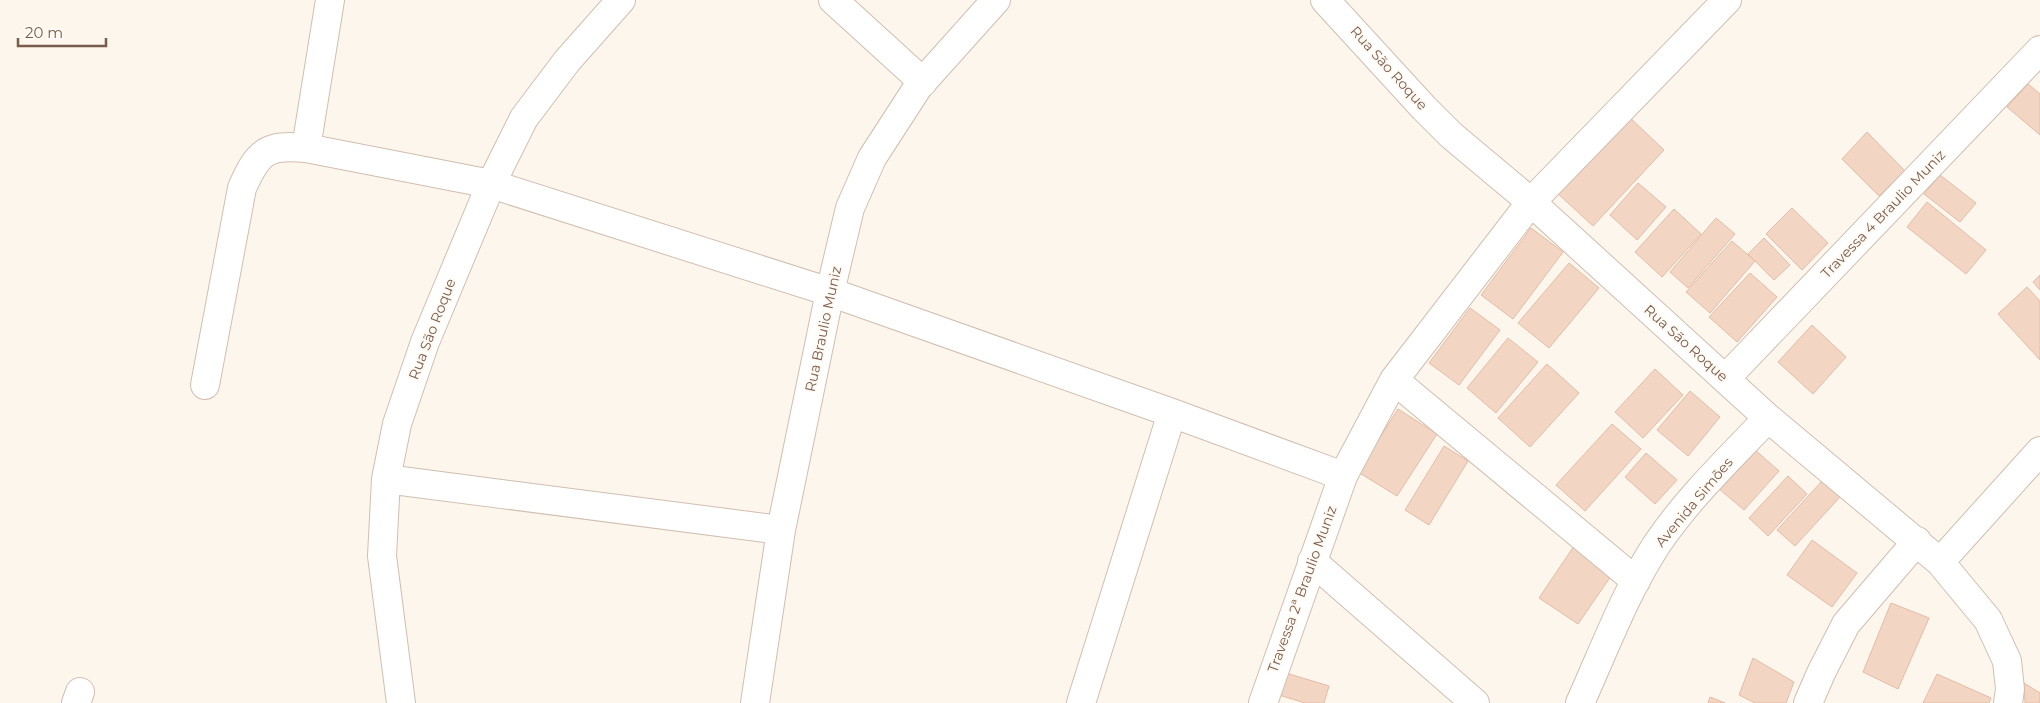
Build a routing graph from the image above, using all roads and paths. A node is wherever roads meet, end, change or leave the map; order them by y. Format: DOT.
graph roads {
  1 [pos="330,0"];
  2 [pos="621,0"];
  3 [pos="833,0"];
  4 [pos="996,0"];
  5 [pos="1727,0"];
  6 [pos="1334,3"];
  7 [pos="2040,50"];
  8 [pos="922,82"];
  9 [pos="306,148"];
  10 [pos="491,184"];
  11 [pos="1531,202"];
  12 [pos="830,292"];
  13 [pos="1725,379"];
  14 [pos="1394,380"];
  15 [pos="205,385"];
  16 [pos="1172,413"];
  17 [pos="1768,418"];
  18 [pos="2040,450"];
  19 [pos="1343,476"];
  20 [pos="386,479"];
  21 [pos="781,530"];
  22 [pos="1917,541"];
  23 [pos="1312,561"];
  24 [pos="1940,562"];
  25 [pos="1636,581"];
  26 [pos="401,703"];
  27 [pos="755,703"];
  28 [pos="1081,703"];
  29 [pos="1263,703"];
  30 [pos="1475,703"];
  31 [pos="1580,703"];
  32 [pos="1808,703"];
  33 [pos="2008,703"];
  1 -- 9 [label="street"];
  2 -- 10 [label="street, Rua São Roque"];
  3 -- 8 [label="street"];
  4 -- 8 [label="street, Rua Braulio Muniz"];
  5 -- 11 [label="street, Travessa 2ª Braulio Muniz"];
  6 -- 11 [label="street, Rua São Roque"];
  7 -- 13 [label="street, Travessa 4 Braulio Muniz"];
  8 -- 12 [label="street, Rua Braulio Muniz"];
  9 -- 10 [label="street"];
  9 -- 15 [label="street"];
  10 -- 12 [label="street"];
  10 -- 20 [label="street, Rua São Roque"];
  11 -- 13 [label="street, Rua São Roque"];
  11 -- 14 [label="street, Travessa 2ª Braulio Muniz"];
  12 -- 16 [label="street"];
  12 -- 21 [label="street, Rua Braulio Muniz"];
  13 -- 17 [label="street, Rua São Roque"];
  14 -- 19 [label="street, Travessa 2ª Braulio Muniz"];
  14 -- 25 [label="street"];
  16 -- 19 [label="street"];
  16 -- 28 [label="street"];
  17 -- 22 [label="street, Rua São Roque"];
  17 -- 25 [label="street, Avenida Simões"];
  18 -- 24 [label="street"];
  19 -- 23 [label="street, Travessa 2ª Braulio Muniz"];
  20 -- 21 [label="street"];
  20 -- 26 [label="street, Rua São Roque"];
  21 -- 27 [label="street, Rua Braulio Muniz"];
  22 -- 24 [label="street, Rua São Roque"];
  22 -- 32 [label="street"];
  23 -- 29 [label="street, Travessa 2ª Braulio Muniz"];
  23 -- 30 [label="street"];
  24 -- 33 [label="street, Rua São Roque"];
  25 -- 31 [label="street, Avenida Simões"];
}
